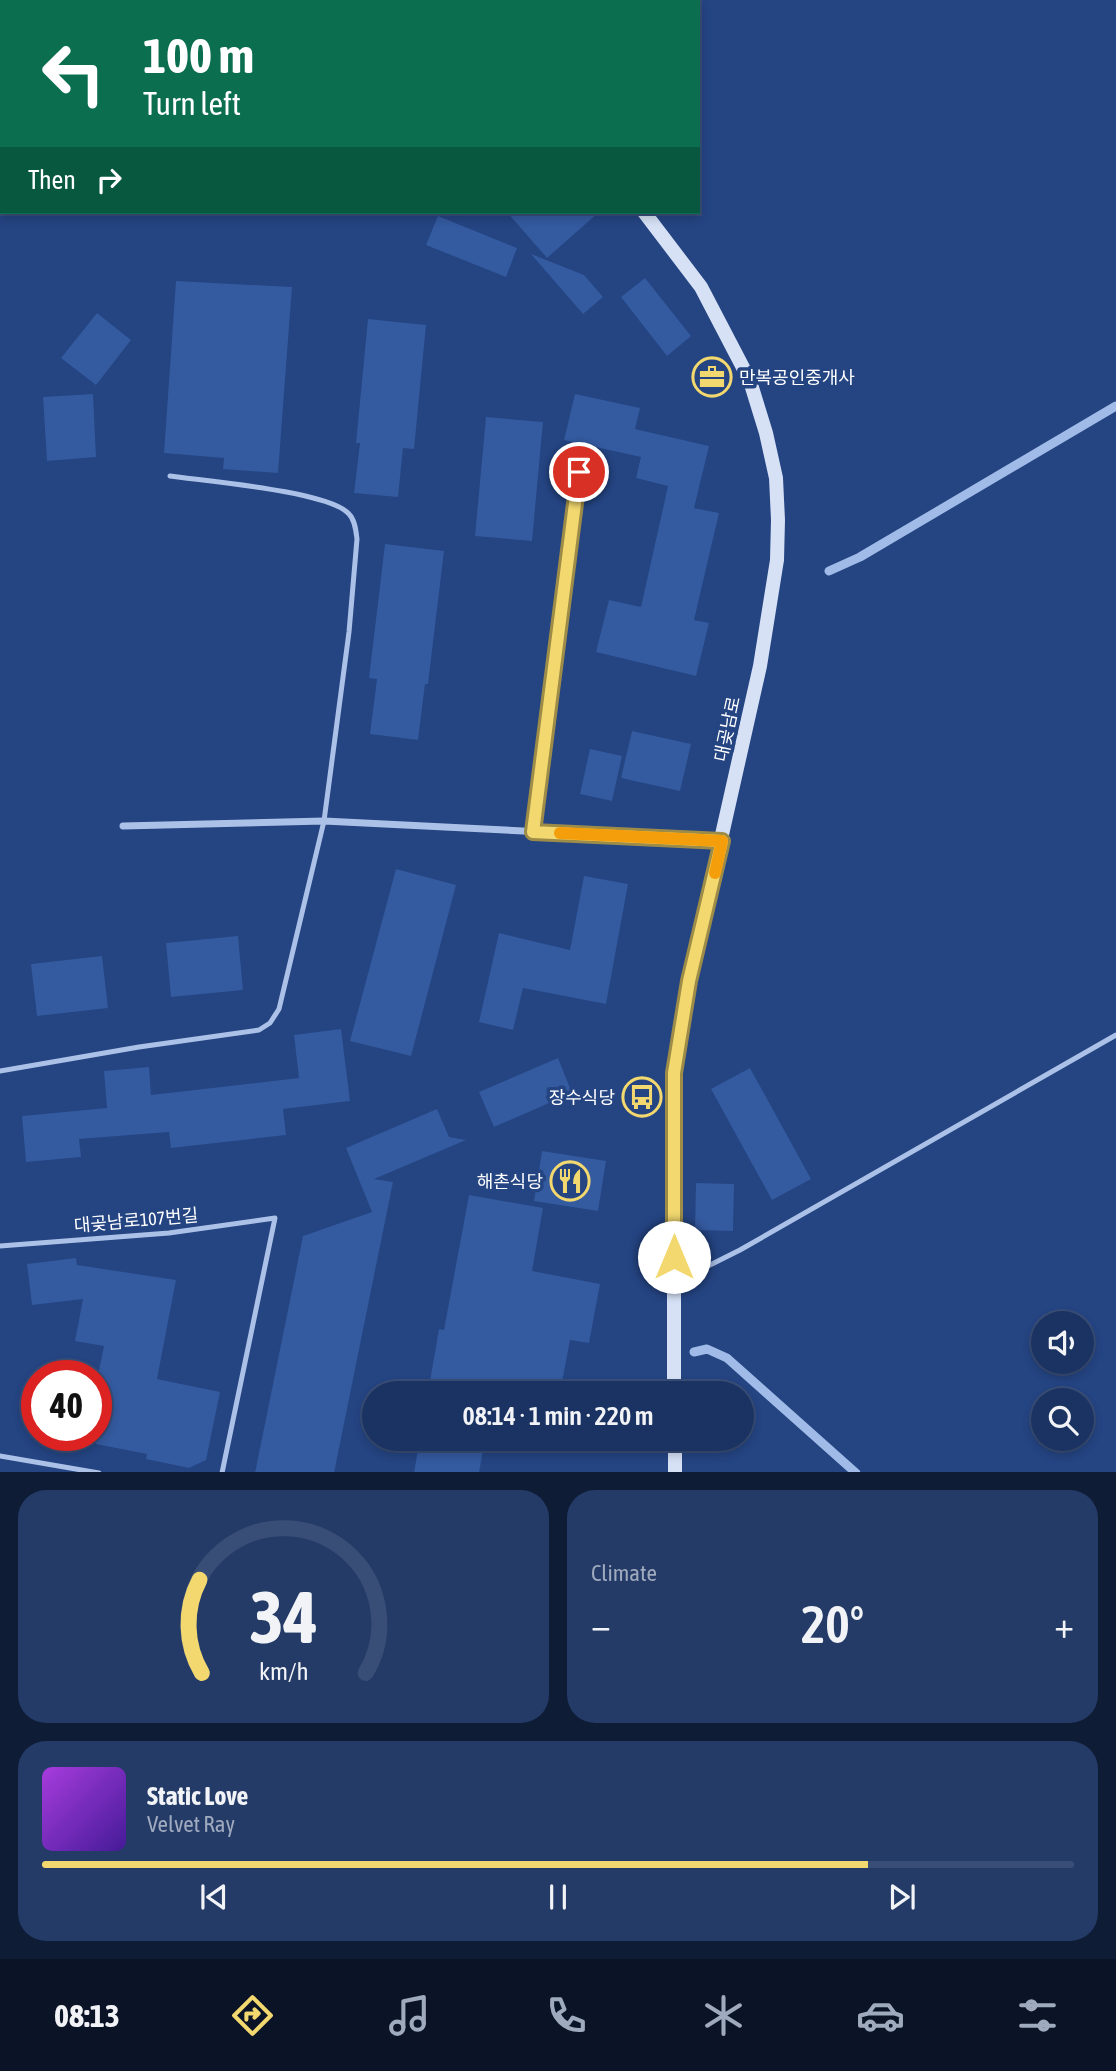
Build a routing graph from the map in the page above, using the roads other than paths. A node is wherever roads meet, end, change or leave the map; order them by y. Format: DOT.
graph roads {
  1 [pos="645,214"];
  2 [pos="579,472"];
  3 [pos="170,476"];
  4 [pos="324,821"];
  5 [pos="123,826"];
  6 [pos="533,832"];
  7 [pos="722,841"];
  8 [pos="1116,1035"];
  9 [pos="0,1072"];
  10 [pos="0,1246"];
  11 [pos="674,1284"];
  12 [pos="674,1381"];
  13 [pos="675,1451"];
  14 [pos="0,1456"];
  15 [pos="99,1472"];
  16 [pos="222,1472"];
  17 [pos="675,1472"];
  1 -- 7 [label="street, 대곶남로"];
  2 -- 6 [label="lane"];
  3 -- 4 [label="lane"];
  4 -- 5 [label="street"];
  4 -- 6 [label="street"];
  4 -- 9 [label="lane"];
  6 -- 7 [label="street"];
  7 -- 11 [label="street, 대곶남로"];
  8 -- 11 [label="lane"];
  10 -- 16 [label="lane, 대곶남로107번길"];
  11 -- 12 [label="street, 대곶남로"];
  13 -- 17 [label="street"];
  14 -- 15 [label="lane"];
}
